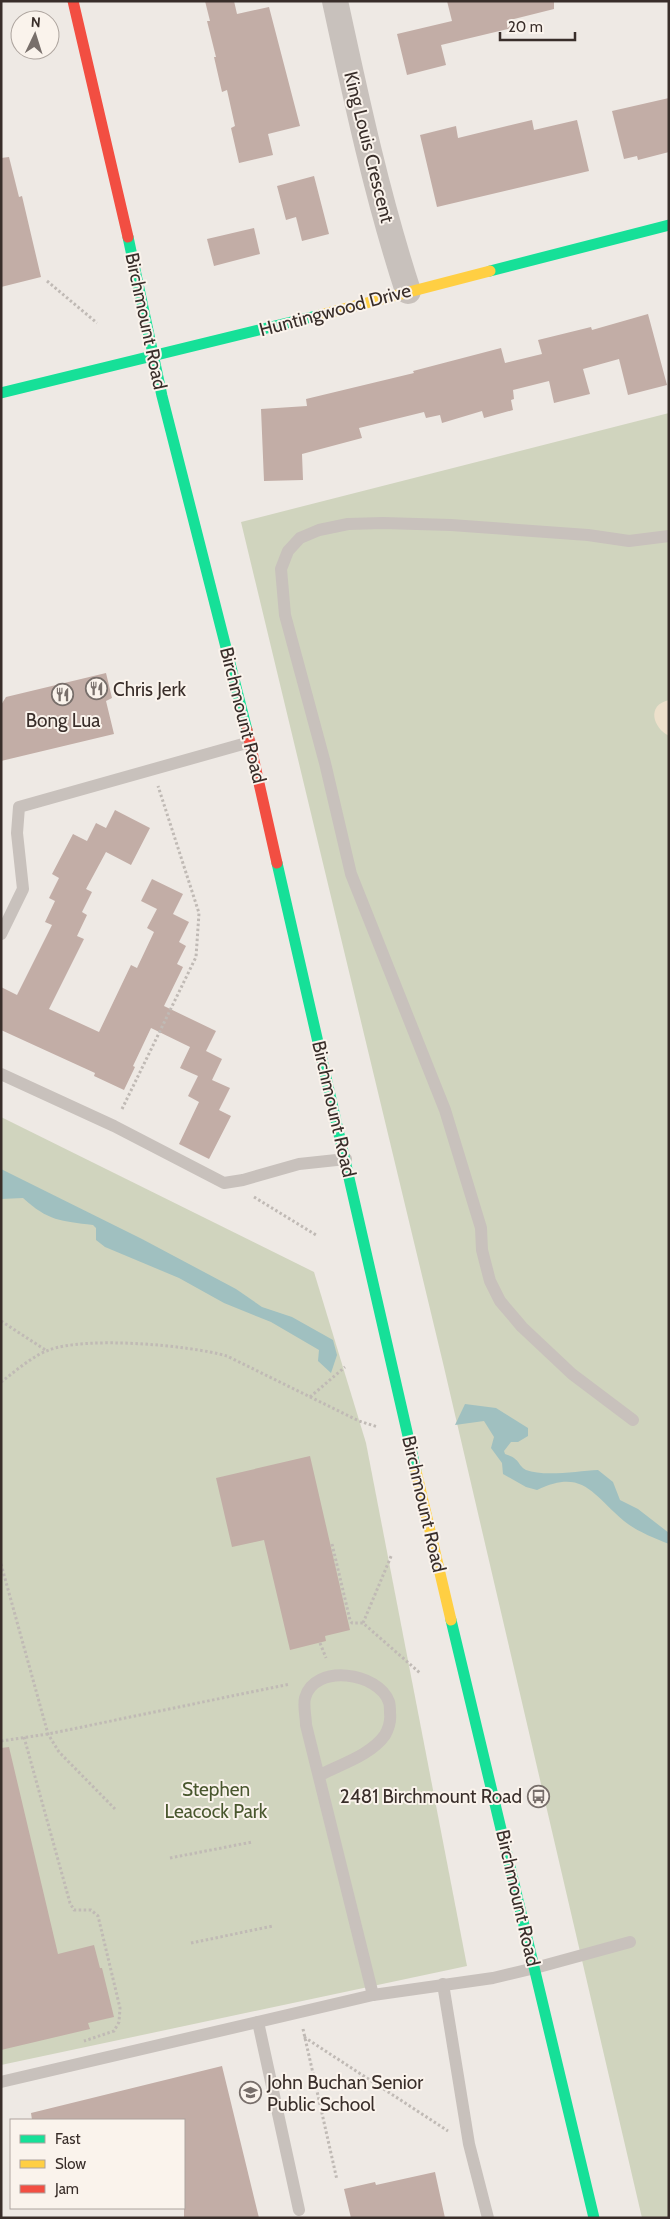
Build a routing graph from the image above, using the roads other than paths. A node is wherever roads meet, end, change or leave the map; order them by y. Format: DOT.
graph roads {
  1 [pos="72,1"];
  2 [pos="335,1"];
  3 [pos="669,225"];
  4 [pos="408,291"];
  5 [pos="154,356"];
  6 [pos="1,393"];
  7 [pos="669,536"];
  8 [pos="250,742"];
  9 [pos="1,934"];
  10 [pos="1,1074"];
  11 [pos="346,1159"];
  12 [pos="633,1420"];
  13 [pos="320,1775"];
  14 [pos="630,1942"];
  15 [pos="535,1968"];
  16 [pos="443,1984"];
  17 [pos="373,1995"];
  18 [pos="258,2022"];
  19 [pos="1,2082"];
  20 [pos="300,2210"];
  21 [pos="488,2218"];
  22 [pos="594,2218"];
  1 -- 5 [label="main road, Birchmount Road"];
  2 -- 4 [label="street, King Louis Crescent"];
  3 -- 4 [label="main road, Huntingwood Drive"];
  4 -- 5 [label="main road, Huntingwood Drive"];
  5 -- 6 [label="main road, Huntingwood Drive"];
  5 -- 8 [label="main road, Birchmount Road"];
  7 -- 12 [label="lane"];
  8 -- 9 [label="lane"];
  8 -- 11 [label="main road, Birchmount Road"];
  10 -- 11 [label="lane"];
  11 -- 15 [label="main road, Birchmount Road"];
  13 -- 13 [label="lane"];
  13 -- 17 [label="lane"];
  14 -- 15 [label="lane"];
  15 -- 16 [label="lane"];
  15 -- 22 [label="main road, Birchmount Road"];
  16 -- 17 [label="lane"];
  16 -- 21 [label="lane"];
  17 -- 18 [label="lane"];
  18 -- 19 [label="lane"];
  18 -- 20 [label="lane"];
}
